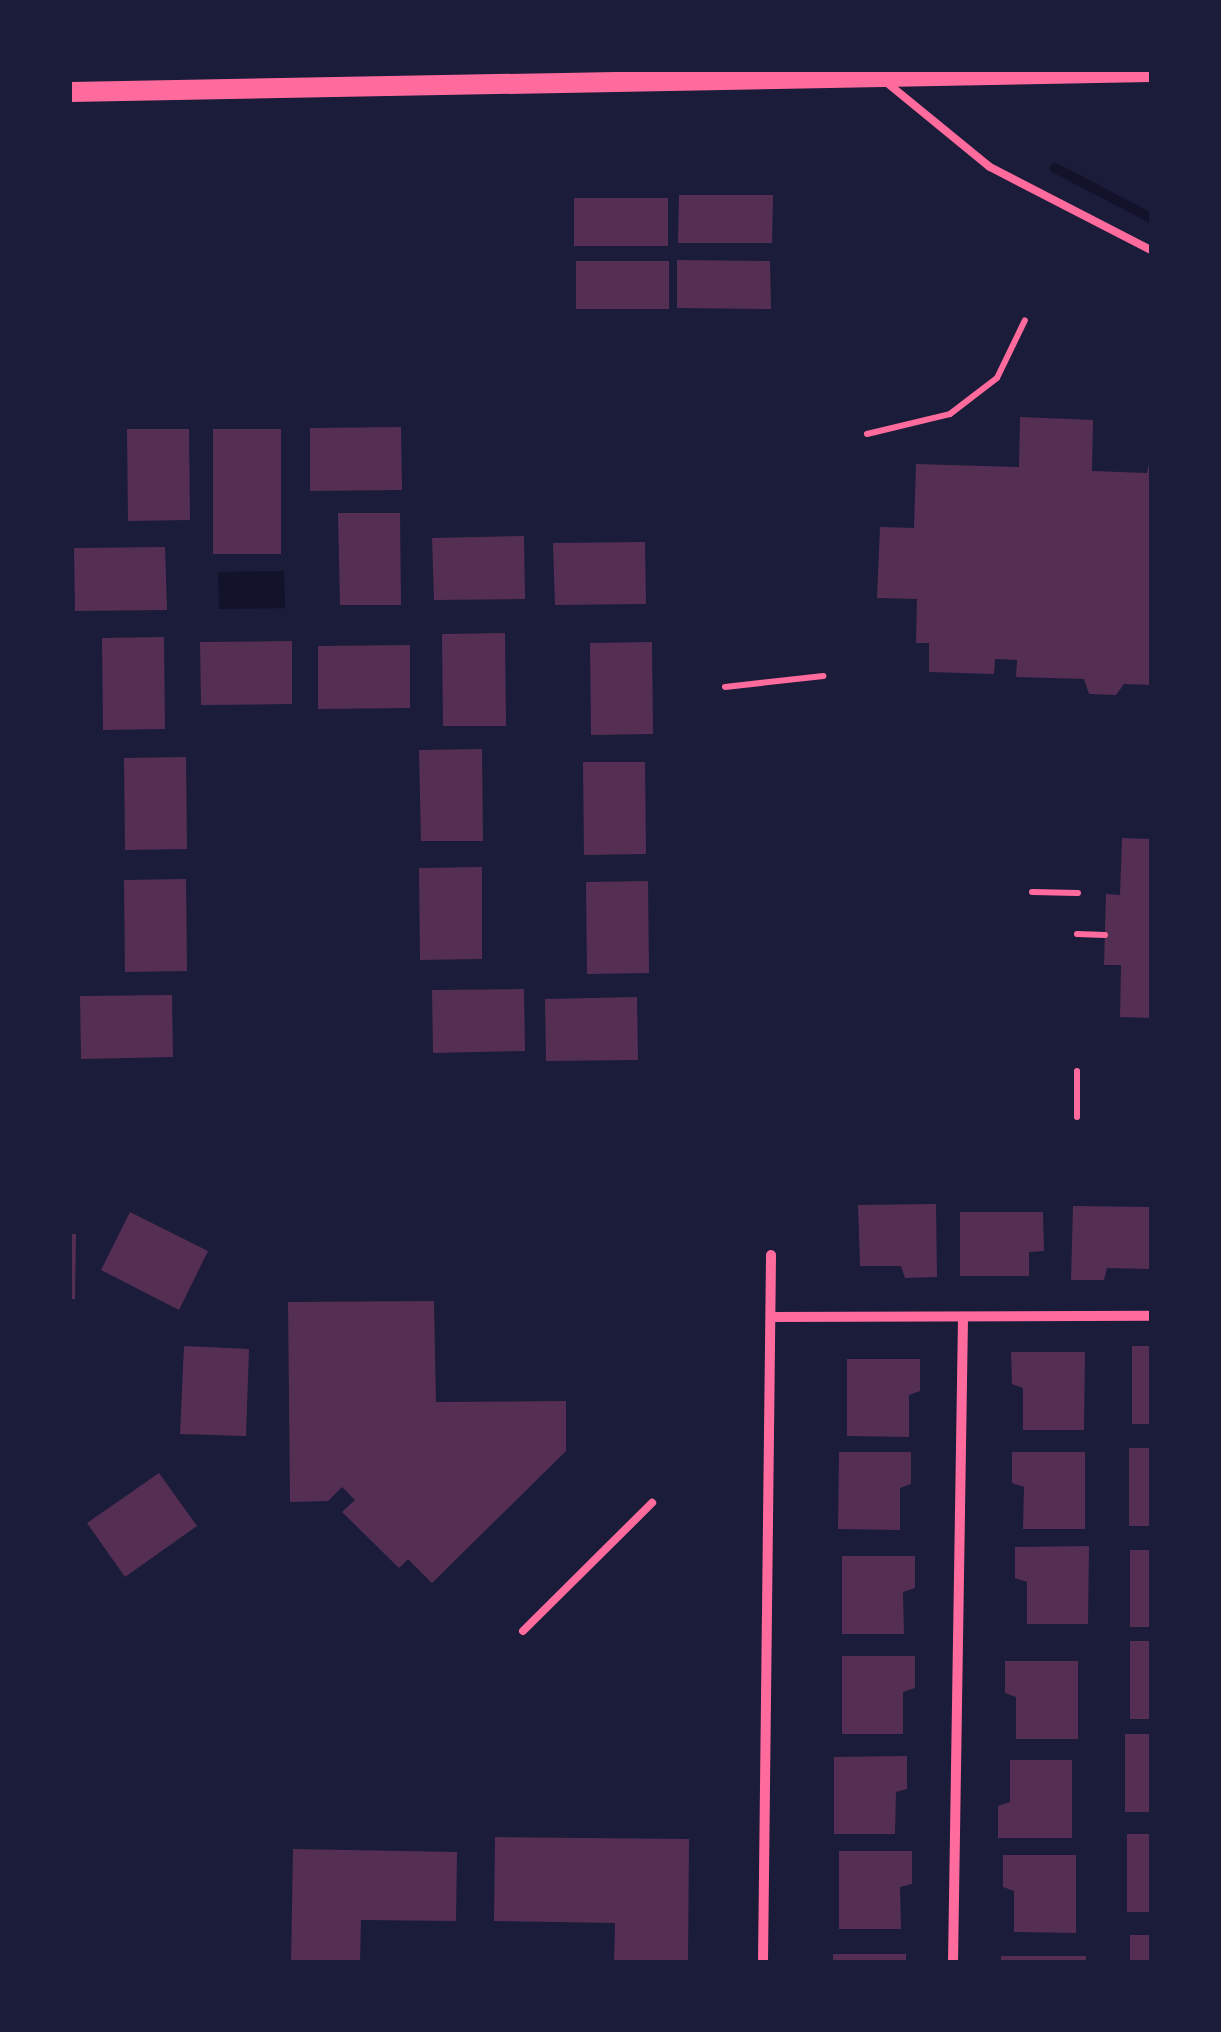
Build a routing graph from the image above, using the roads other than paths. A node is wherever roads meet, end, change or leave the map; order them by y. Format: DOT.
graph roads {
  1 [pos="876,72"];
  2 [pos="1013,72"];
  3 [pos="1151,72"];
  4 [pos="529,76"];
  5 [pos="70,92"];
  6 [pos="1151,250"];
  7 [pos="771,1256"];
  8 [pos="771,1316"];
  9 [pos="1151,1316"];
  10 [pos="963,1317"];
  11 [pos="652,1502"];
  12 [pos="523,1631"];
  13 [pos="763,1962"];
  14 [pos="953,1962"];
  1 -- 2 [label="main road"];
  1 -- 4 [label="main road"];
  1 -- 6 [label="lane"];
  2 -- 3 [label="main road"];
  4 -- 5 [label="main road"];
  7 -- 8 [label="street"];
  8 -- 10 [label="street"];
  8 -- 13 [label="street"];
  9 -- 10 [label="street"];
  10 -- 14 [label="street"];
  11 -- 12 [label="lane"];
}
